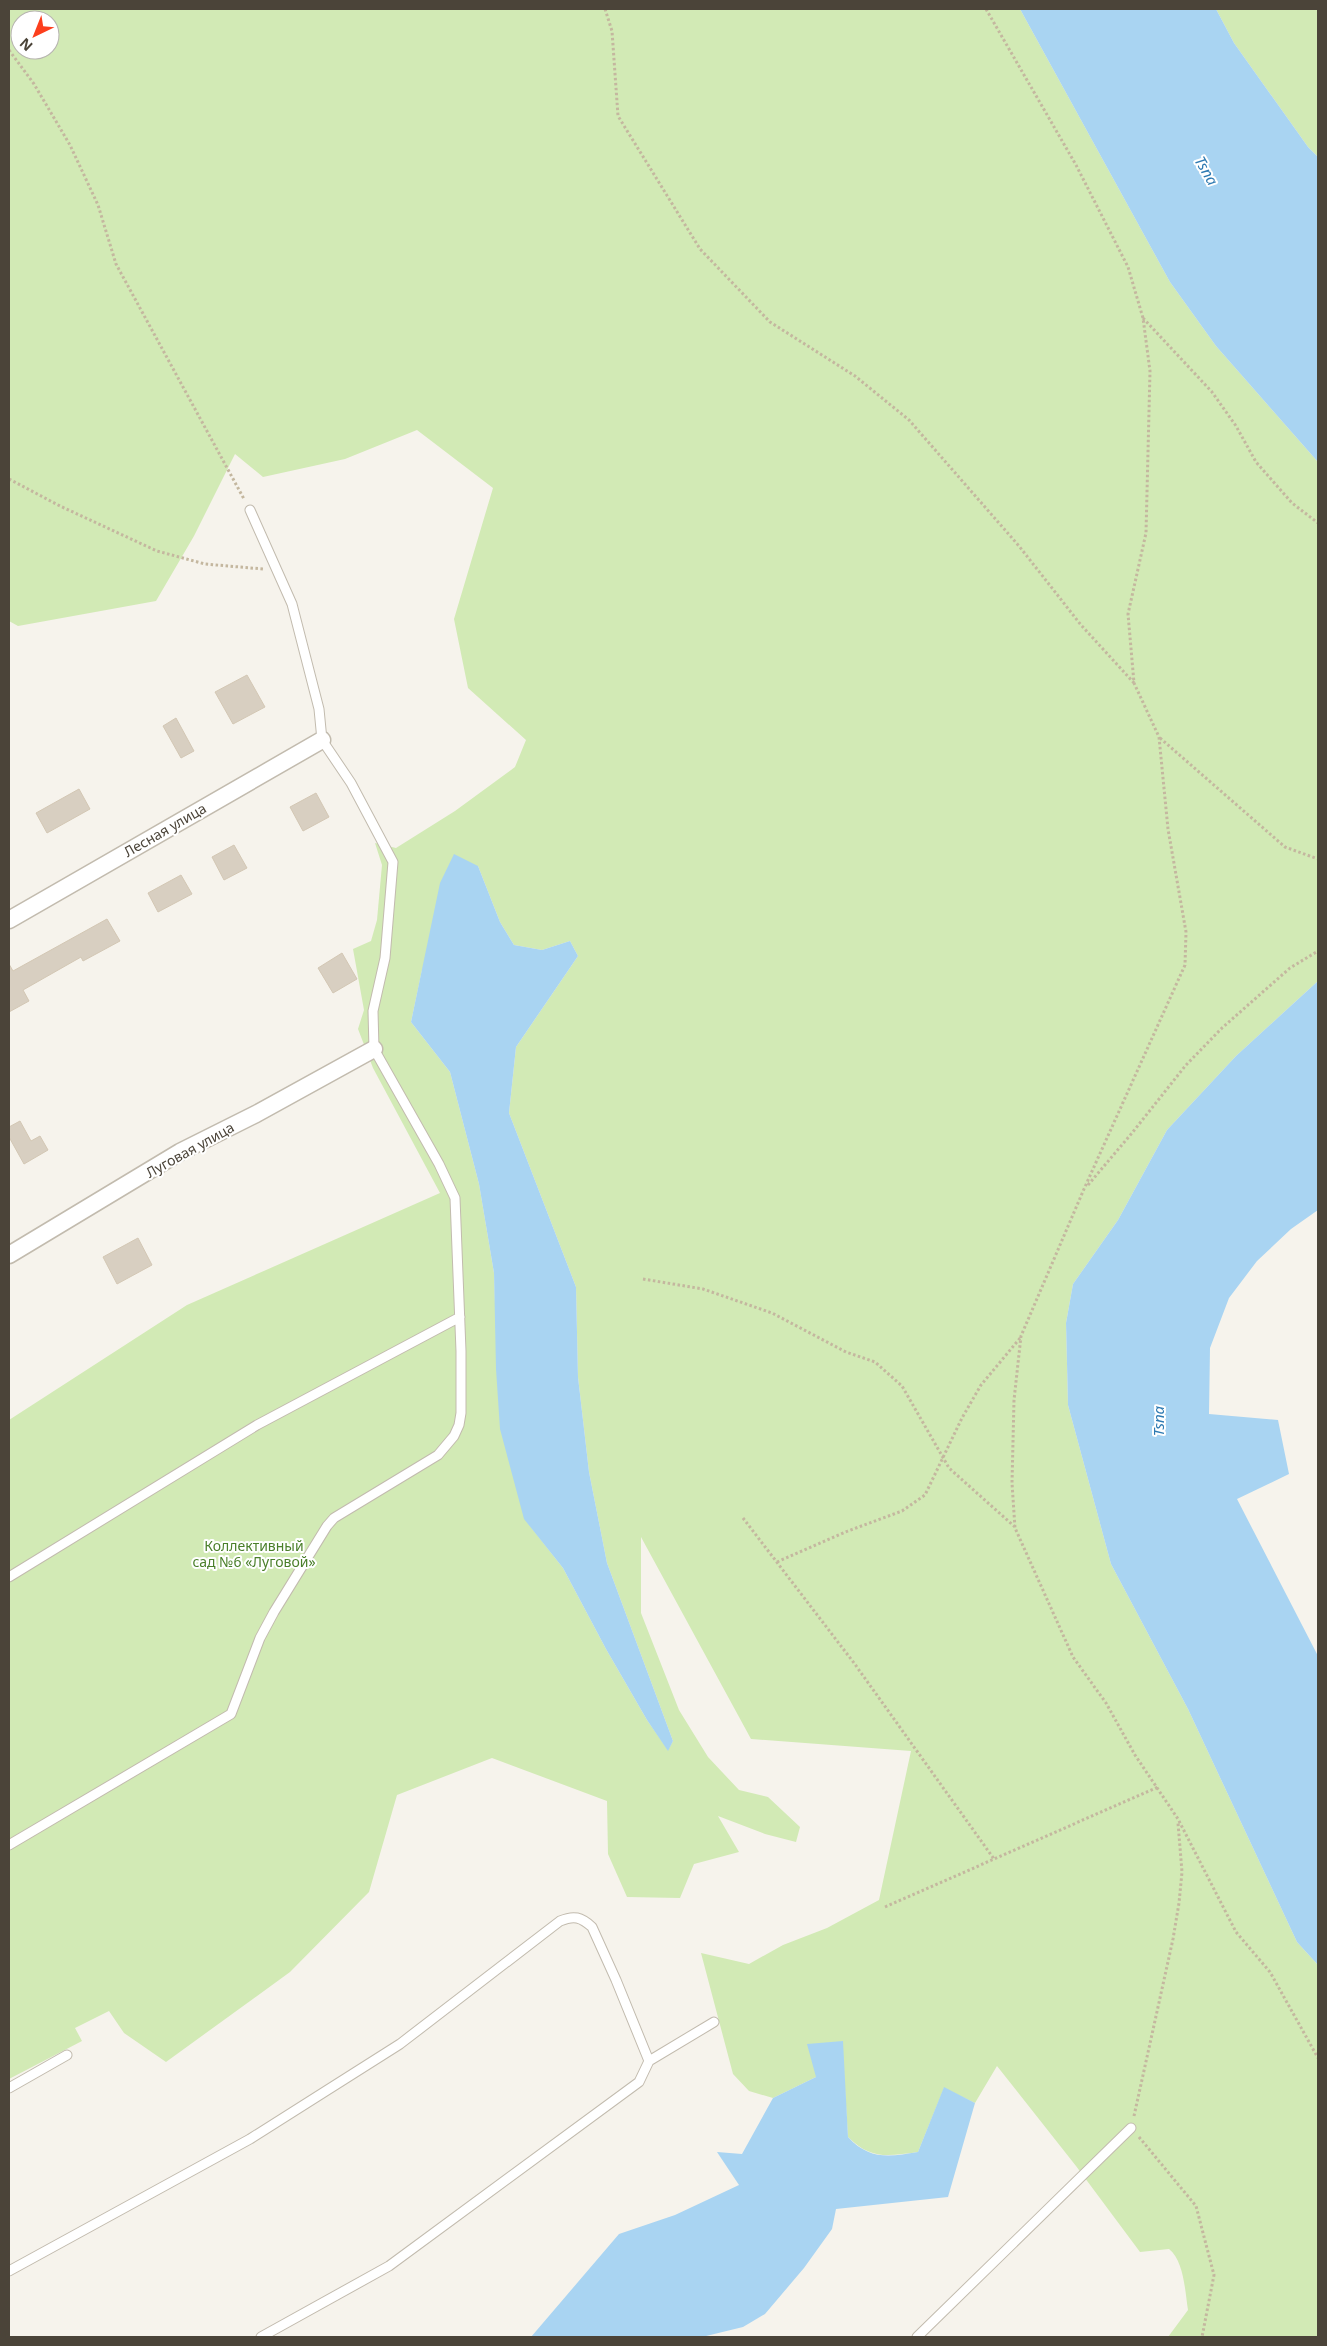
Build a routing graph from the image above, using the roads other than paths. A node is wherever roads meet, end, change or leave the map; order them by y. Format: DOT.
graph roads {
  1 [pos="250,510"];
  2 [pos="322,740"];
  3 [pos="9,920"];
  4 [pos="374,1050"];
  5 [pos="9,1255"];
  6 [pos="460,1317"];
  7 [pos="9,1577"];
  8 [pos="9,1845"];
  9 [pos="714,2022"];
  10 [pos="67,2055"];
  11 [pos="649,2061"];
  12 [pos="9,2088"];
  13 [pos="1131,2128"];
  14 [pos="9,2271"];
  15 [pos="261,2337"];
  16 [pos="917,2337"];
  1 -- 2 [label="lane"];
  2 -- 3 [label="street, Лесная улица"];
  2 -- 4 [label="lane"];
  4 -- 5 [label="street, Луговая улица"];
  4 -- 6 [label="lane"];
  6 -- 7 [label="lane"];
  6 -- 8 [label="lane"];
  9 -- 11 [label="lane"];
  10 -- 12 [label="lane"];
  11 -- 14 [label="lane"];
  11 -- 15 [label="lane"];
  13 -- 16 [label="lane"];
}
